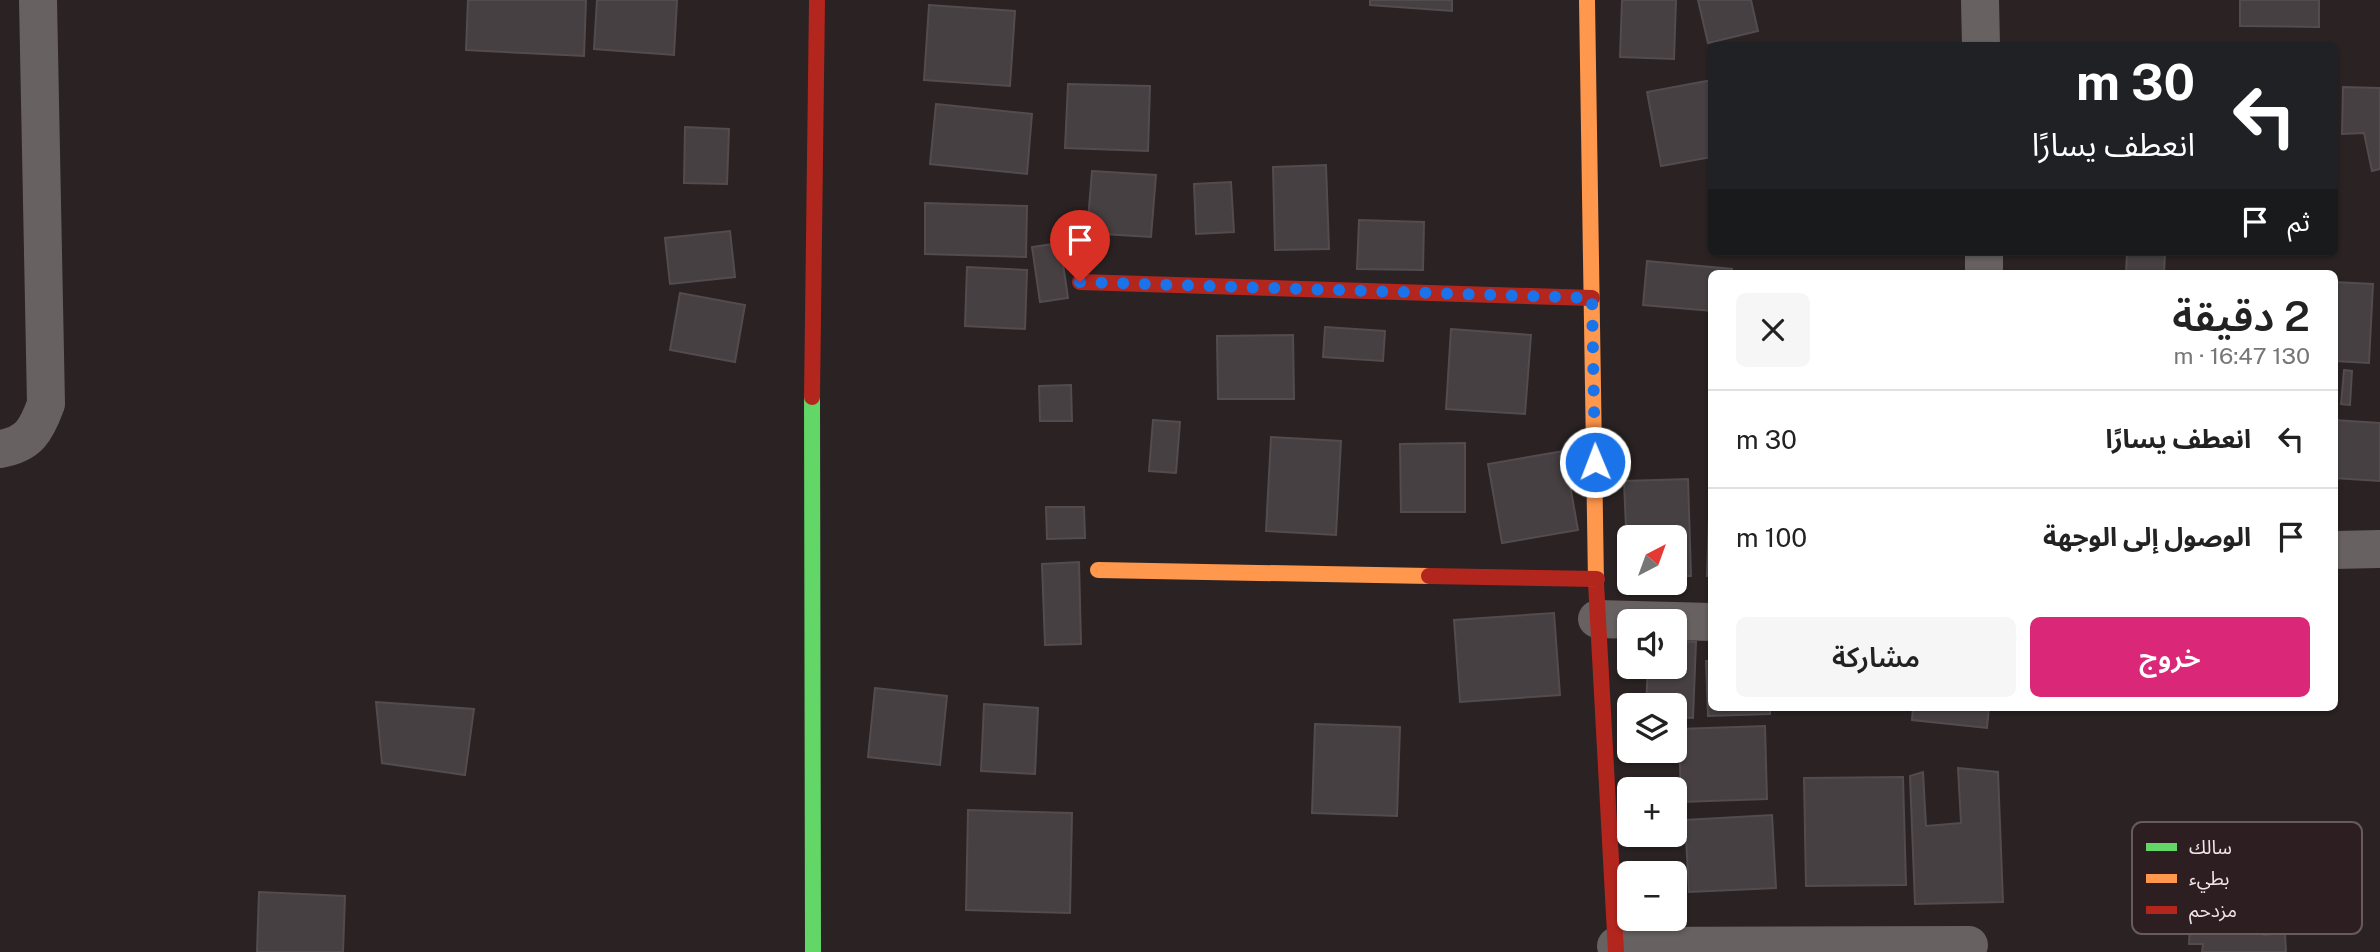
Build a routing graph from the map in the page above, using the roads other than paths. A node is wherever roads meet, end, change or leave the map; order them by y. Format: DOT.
graph roads {
  1 [pos="38,0"];
  2 [pos="817,0"];
  3 [pos="1587,0"];
  4 [pos="1980,0"];
  5 [pos="1981,42"];
  6 [pos="1080,282"];
  7 [pos="1592,298"];
  8 [pos="0,449"];
  9 [pos="2380,548"];
  10 [pos="2338,550"];
  11 [pos="1098,570"];
  12 [pos="1597,579"];
  13 [pos="1597,619"];
  14 [pos="1708,622"];
  15 [pos="1969,945"];
  16 [pos="1616,949"];
  17 [pos="813,952"];
  1 -- 8 [label="street"];
  2 -- 17 [label="street"];
  3 -- 7 [label="street"];
  4 -- 5 [label="street"];
  6 -- 7 [label="street"];
  7 -- 12 [label="street"];
  9 -- 10 [label="street"];
  11 -- 12 [label="street"];
  12 -- 13 [label="street"];
  13 -- 14 [label="street"];
  13 -- 16 [label="street"];
  15 -- 16 [label="street"];
}
